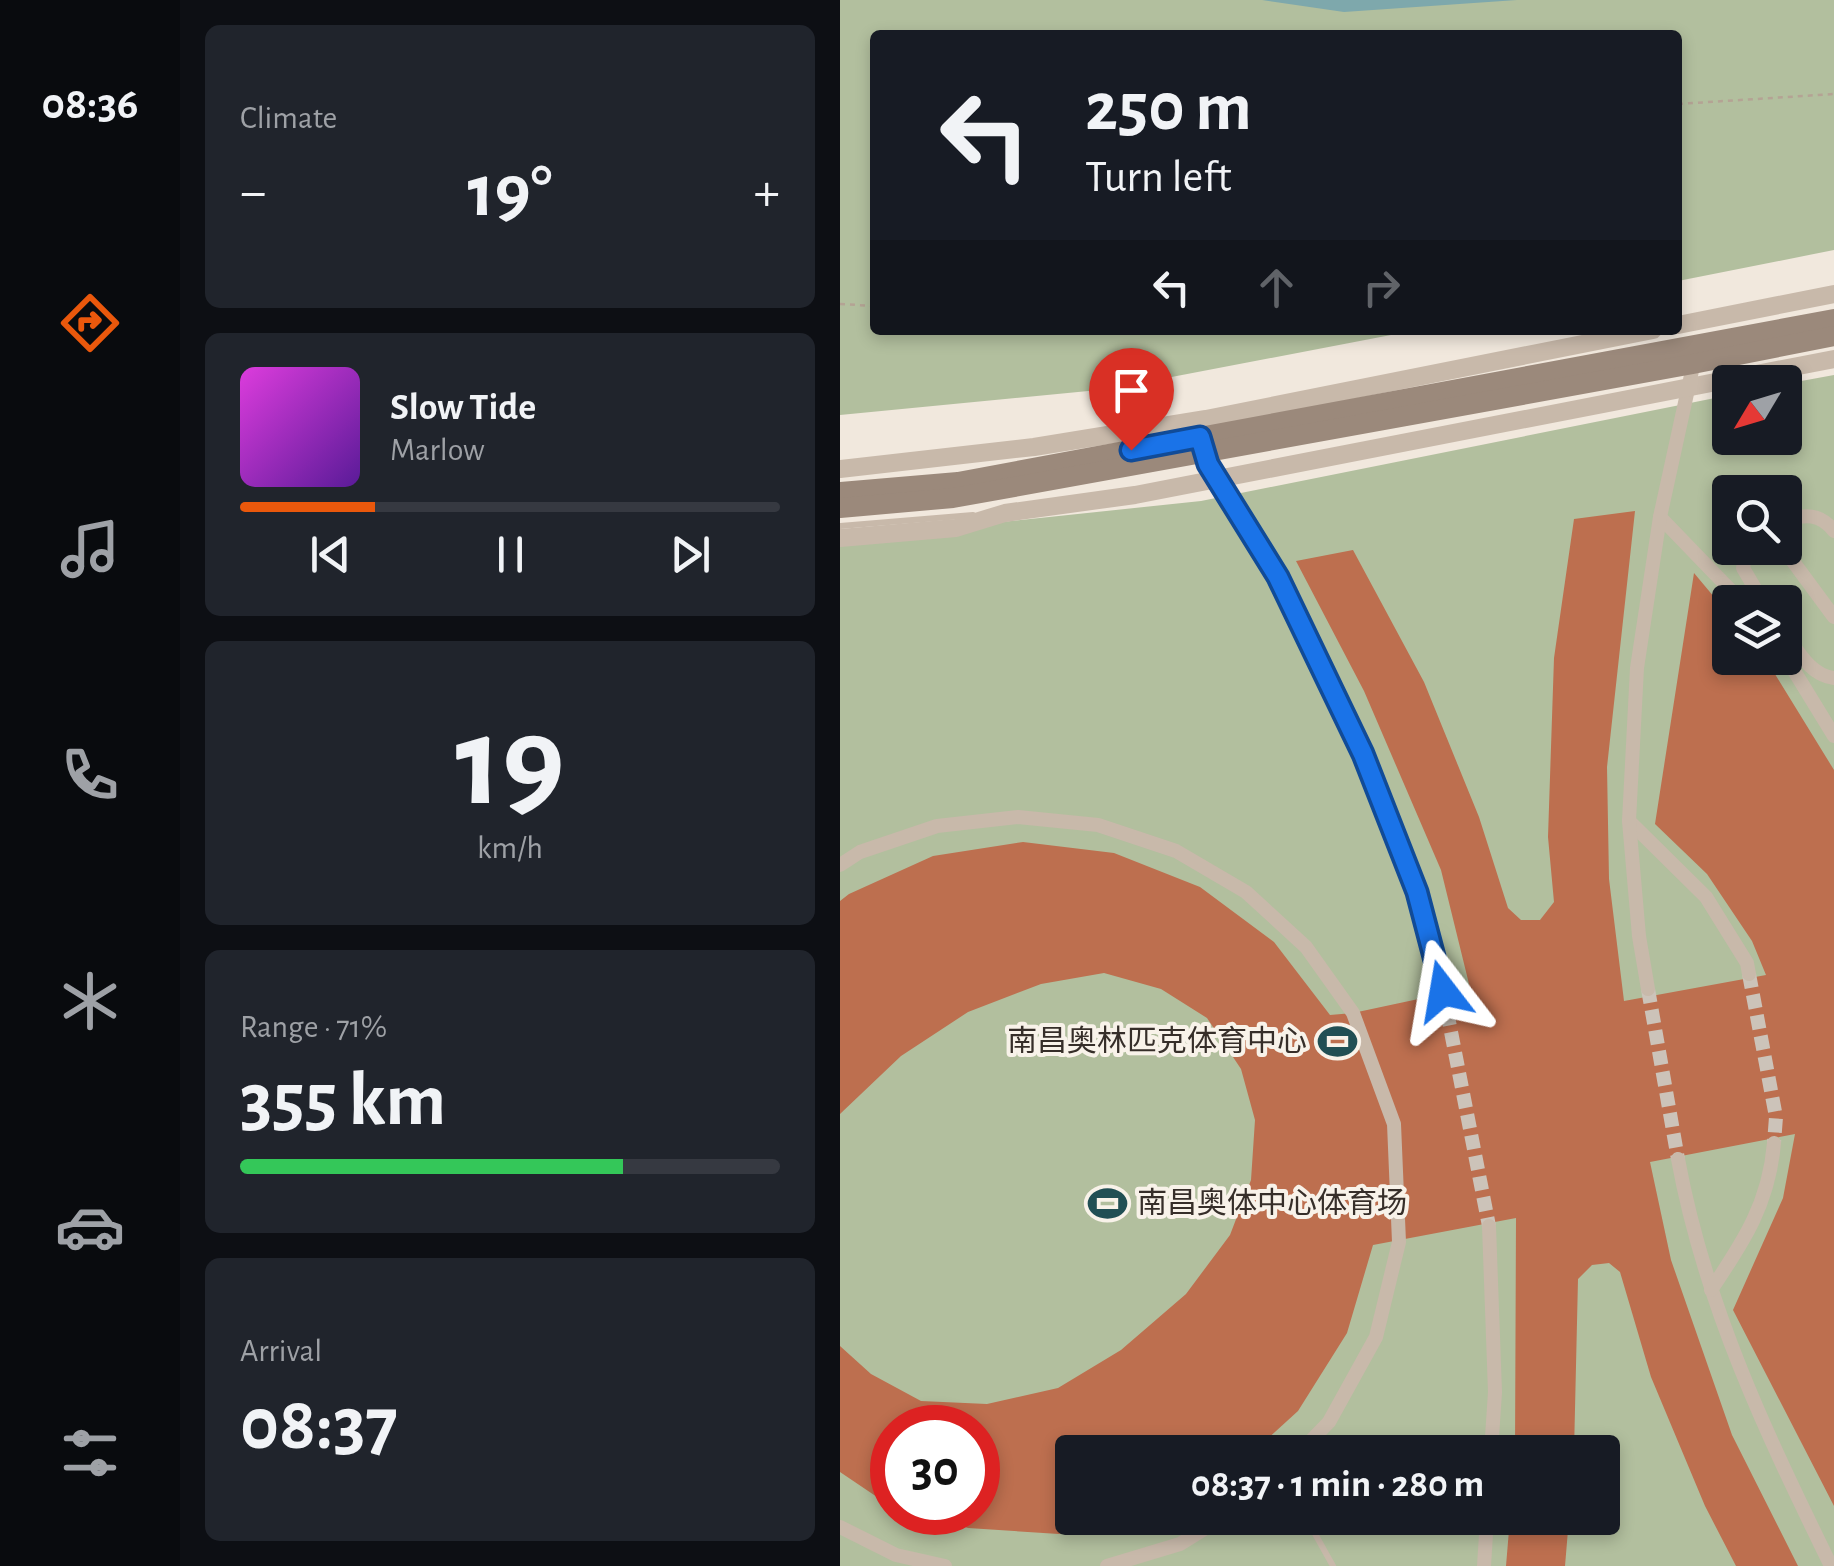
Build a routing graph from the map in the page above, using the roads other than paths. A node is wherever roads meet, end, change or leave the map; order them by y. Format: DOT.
graph roads {
  1 [pos="1834,294"];
  2 [pos="1834,320"];
  3 [pos="1682,324"];
  4 [pos="1627,335"];
  5 [pos="1834,336"];
  6 [pos="1695,356"];
  7 [pos="1834,359"];
  8 [pos="1688,388"];
  9 [pos="1202,445"];
  10 [pos="840,470"];
  11 [pos="1218,479"];
  12 [pos="840,492"];
  13 [pos="840,508"];
  14 [pos="1005,513"];
  15 [pos="1802,515"];
  16 [pos="1660,517"];
  17 [pos="840,526"];
  18 [pos="1834,531"];
  19 [pos="840,538"];
  20 [pos="1796,565"];
  21 [pos="1729,585"];
  22 [pos="1834,617"];
  23 [pos="1802,662"];
  24 [pos="1801,675"];
  25 [pos="1834,678"];
  26 [pos="1834,736"];
  27 [pos="1629,821"];
  28 [pos="840,865"];
  29 [pos="1749,974"];
  30 [pos="1648,990"];
  31 [pos="1443,991"];
  32 [pos="1774,1142"];
  33 [pos="1678,1160"];
  34 [pos="1489,1226"];
  35 [pos="1710,1290"];
  36 [pos="1316,1435"];
  37 [pos="1492,1435"];
  38 [pos="840,1527"];
  39 [pos="1195,1535"];
  40 [pos="1316,1535"];
  41 [pos="1486,1535"];
  42 [pos="945,1566"];
  43 [pos="1107,1566"];
  44 [pos="1333,1566"];
  45 [pos="1484,1566"];
  46 [pos="1830,1566"];
  1 -- 3 [label="street"];
  2 -- 6 [label="main road"];
  4 -- 10 [label="street"];
  5 -- 6 [label="main road"];
  6 -- 8 [label="street"];
  6 -- 9 [label="main road"];
  7 -- 8 [label="street"];
  8 -- 11 [label="street"];
  8 -- 16 [label="street"];
  9 -- 11 [label="street"];
  9 -- 12 [label="main road"];
  9 -- 13 [label="main road"];
  11 -- 14 [label="street"];
  11 -- 31 [label="street"];
  14 -- 17 [label="lane"];
  14 -- 19 [label="street"];
  15 -- 18 [label="street"];
  16 -- 21 [label="street"];
  16 -- 27 [label="street"];
  20 -- 22 [label="street"];
  23 -- 25 [label="street"];
  24 -- 26 [label="street"];
  27 -- 29 [label="street"];
  27 -- 30 [label="street"];
  28 -- 36 [label="street"];
  32 -- 35 [label="street"];
  33 -- 35 [label="street"];
  34 -- 37 [label="street"];
  35 -- 46 [label="street"];
  38 -- 42 [label="street"];
  39 -- 43 [label="street"];
  40 -- 44 [label="lane"];
  41 -- 45 [label="street"];
}
